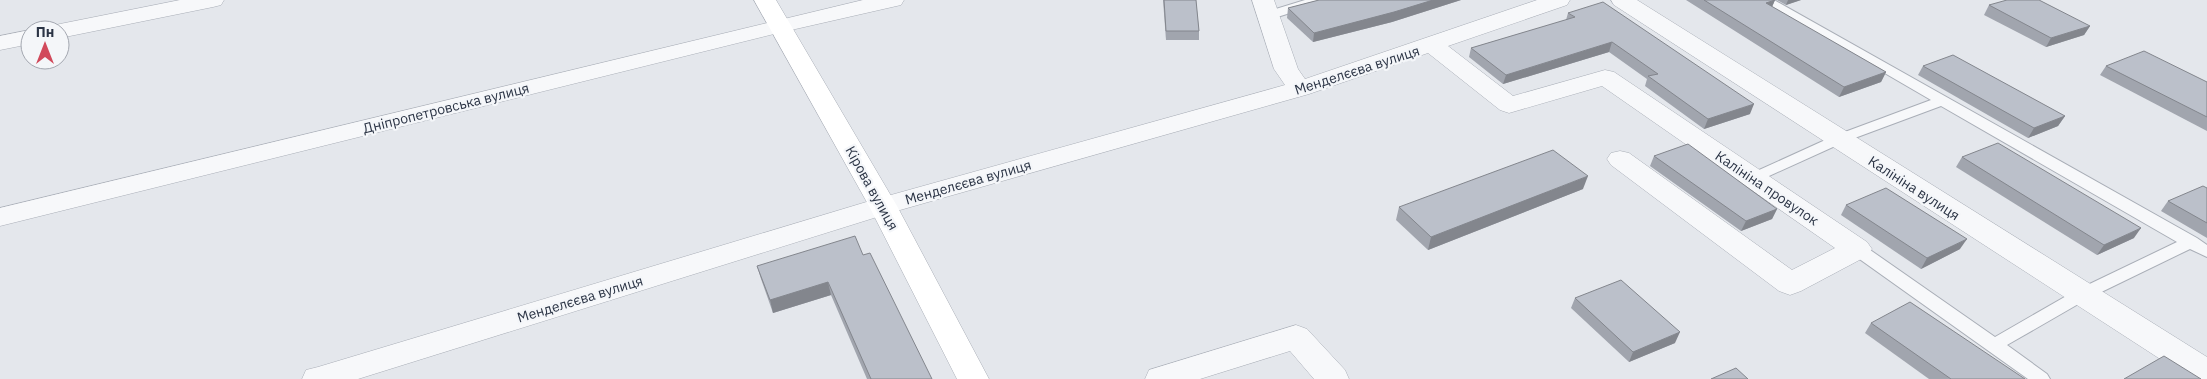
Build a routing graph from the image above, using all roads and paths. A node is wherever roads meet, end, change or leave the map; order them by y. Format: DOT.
graph roads {
  1 [pos="213,0"];
  2 [pos="765,0"];
  3 [pos="893,0"];
  4 [pos="1318,0"];
  5 [pos="1559,0"];
  6 [pos="1622,0"];
  7 [pos="1765,0"];
  8 [pos="1265,8"];
  9 [pos="778,26"];
  10 [pos="70,29"];
  11 [pos="20,39"];
  12 [pos="0,43"];
  13 [pos="1432,45"];
  14 [pos="1300,89"];
  15 [pos="1942,101"];
  16 [pos="1839,139"];
  17 [pos="1620,159"];
  18 [pos="1753,178"];
  19 [pos="883,206"];
  20 [pos="0,217"];
  21 [pos="2191,242"];
  22 [pos="1857,249"];
  23 [pos="2207,252"];
  24 [pos="2081,295"];
  25 [pos="1994,345"];
  26 [pos="2207,373"];
  27 [pos="318,379"];
  28 [pos="973,379"];
  29 [pos="1161,379"];
  30 [pos="1333,379"];
  31 [pos="2041,379"];
  1 -- 10 [label="street"];
  2 -- 9 [label="main road, Кірова вулиця"];
  3 -- 9 [label="street, Дніпропетровська вулиця"];
  4 -- 8 [label="lane"];
  5 -- 13 [label="street, Менделєєва вулиця"];
  6 -- 16 [label="street, Калініна вулиця"];
  7 -- 15 [label="lane"];
  8 -- 14 [label="street"];
  9 -- 19 [label="main road, Кірова вулиця"];
  9 -- 20 [label="street, Дніпропетровська вулиця"];
  11 -- 12 [label="street"];
  13 -- 14 [label="street, Менделєєва вулиця"];
  13 -- 18 [label="street, Калініна провулок"];
  14 -- 19 [label="street, Менделєєва вулиця"];
  15 -- 16 [label="lane"];
  15 -- 21 [label="lane"];
  16 -- 18 [label="lane"];
  16 -- 24 [label="street, Калініна вулиця"];
  17 -- 22 [label="street"];
  18 -- 22 [label="street, Калініна провулок"];
  19 -- 27 [label="street, Менделєєва вулиця"];
  19 -- 28 [label="main road, Кірова вулиця"];
  21 -- 23 [label="lane"];
  21 -- 24 [label="lane"];
  22 -- 25 [label="lane"];
  24 -- 25 [label="lane"];
  24 -- 26 [label="street, Калініна вулиця"];
  25 -- 31 [label="lane"];
  29 -- 30 [label="street"];
}
